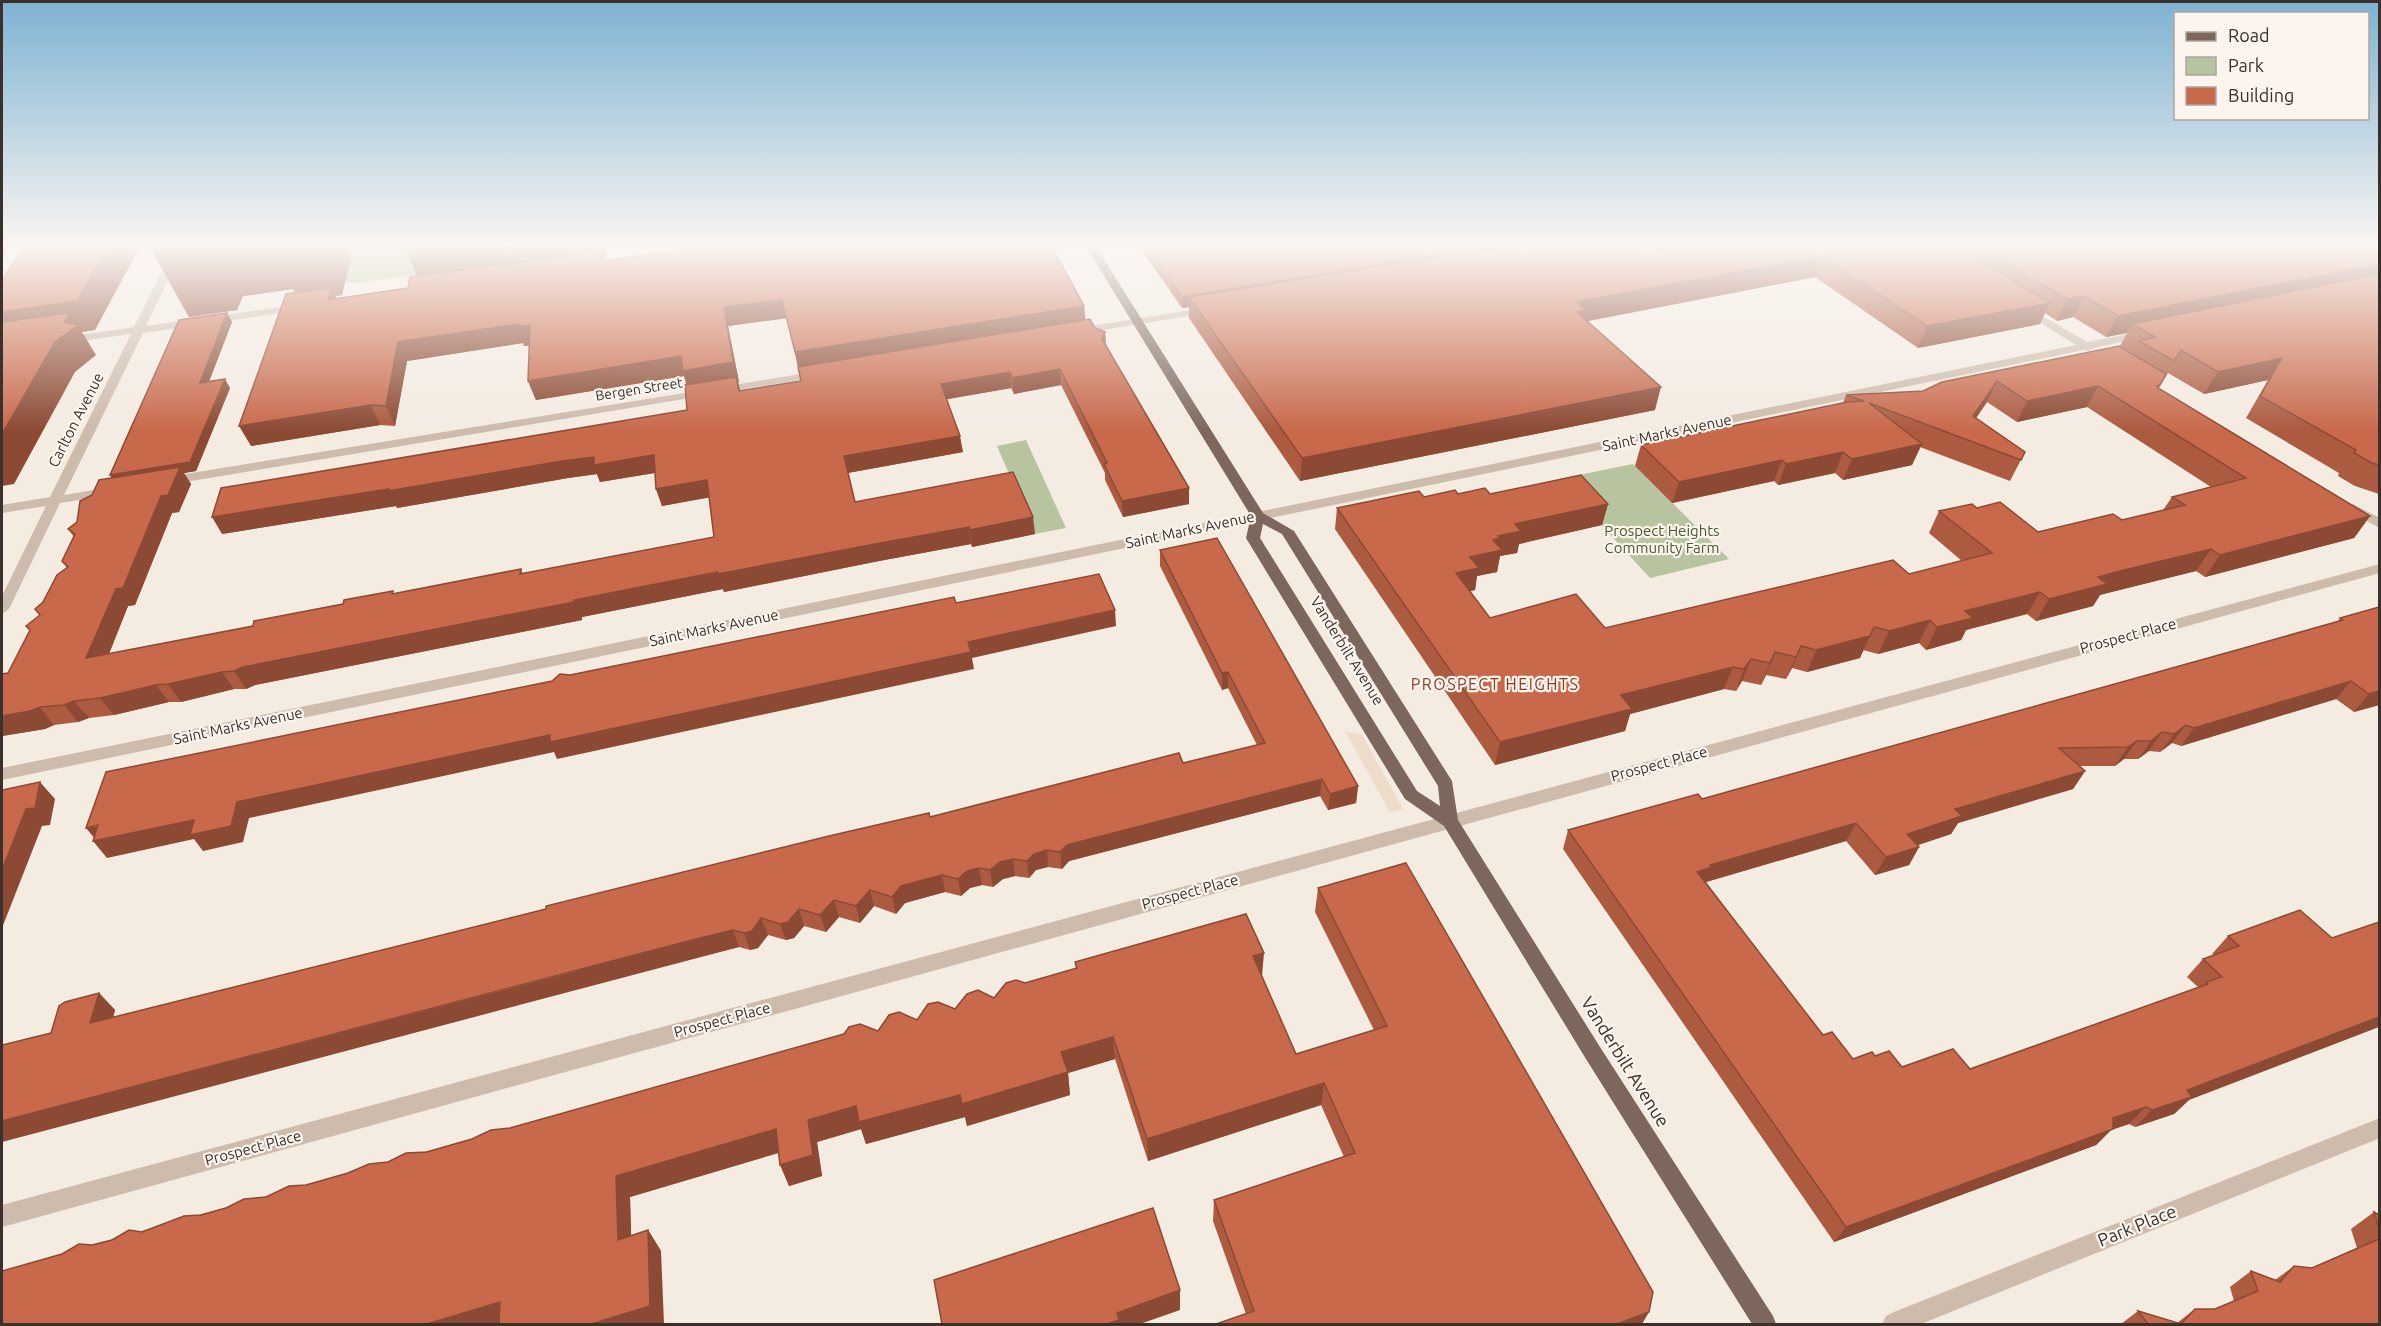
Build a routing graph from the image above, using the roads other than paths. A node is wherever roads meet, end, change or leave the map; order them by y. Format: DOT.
graph roads {
  1 [pos="151,307"];
  2 [pos="301,307"];
  3 [pos="1129,307"];
  4 [pos="2022,307"];
  5 [pos="1220,308"];
  6 [pos="1138,321"];
  7 [pos="140,329"];
  8 [pos="2162,331"];
  9 [pos="1063,334"];
  10 [pos="60,340"];
  11 [pos="2087,346"];
  12 [pos="2102,356"];
  13 [pos="829,372"];
  14 [pos="150,484"];
  15 [pos="127,488"];
  16 [pos="54,500"];
  17 [pos="2339,500"];
  18 [pos="2,508"];
  19 [pos="1258,516"];
  20 [pos="2379,524"];
  21 [pos="2379,568"];
  22 [pos="2,609"];
  23 [pos="2,774"];
  24 [pos="1450,821"];
  25 [pos="2379,1128"];
  26 [pos="2,1216"];
  27 [pos="1765,1324"];
  28 [pos="1894,1324"];
  1 -- 7 [label="street, Carlton Avenue"];
  2 -- 7 [label="street"];
  3 -- 6 [label="main road"];
  4 -- 11 [label="street"];
  5 -- 6 [label="street"];
  6 -- 9 [label="street"];
  6 -- 19 [label="main road"];
  7 -- 10 [label="street"];
  7 -- 16 [label="street, Carlton Avenue"];
  8 -- 11 [label="street, Saint Marks Avenue"];
  11 -- 12 [label="street"];
  11 -- 19 [label="street, Saint Marks Avenue"];
  13 -- 14 [label="street, Bergen Street"];
  15 -- 16 [label="street"];
  16 -- 18 [label="street"];
  16 -- 22 [label="street, Carlton Avenue"];
  17 -- 20 [label="street"];
  19 -- 23 [label="street, Saint Marks Avenue"];
  19 -- 24 [label="main road, Vanderbilt Avenue"];
  19 -- 24 [label="main road, Vanderbilt Avenue"];
  21 -- 24 [label="street, Prospect Place"];
  24 -- 26 [label="street, Prospect Place"];
  24 -- 27 [label="main road, Vanderbilt Avenue"];
  25 -- 28 [label="street, Park Place"];
}
